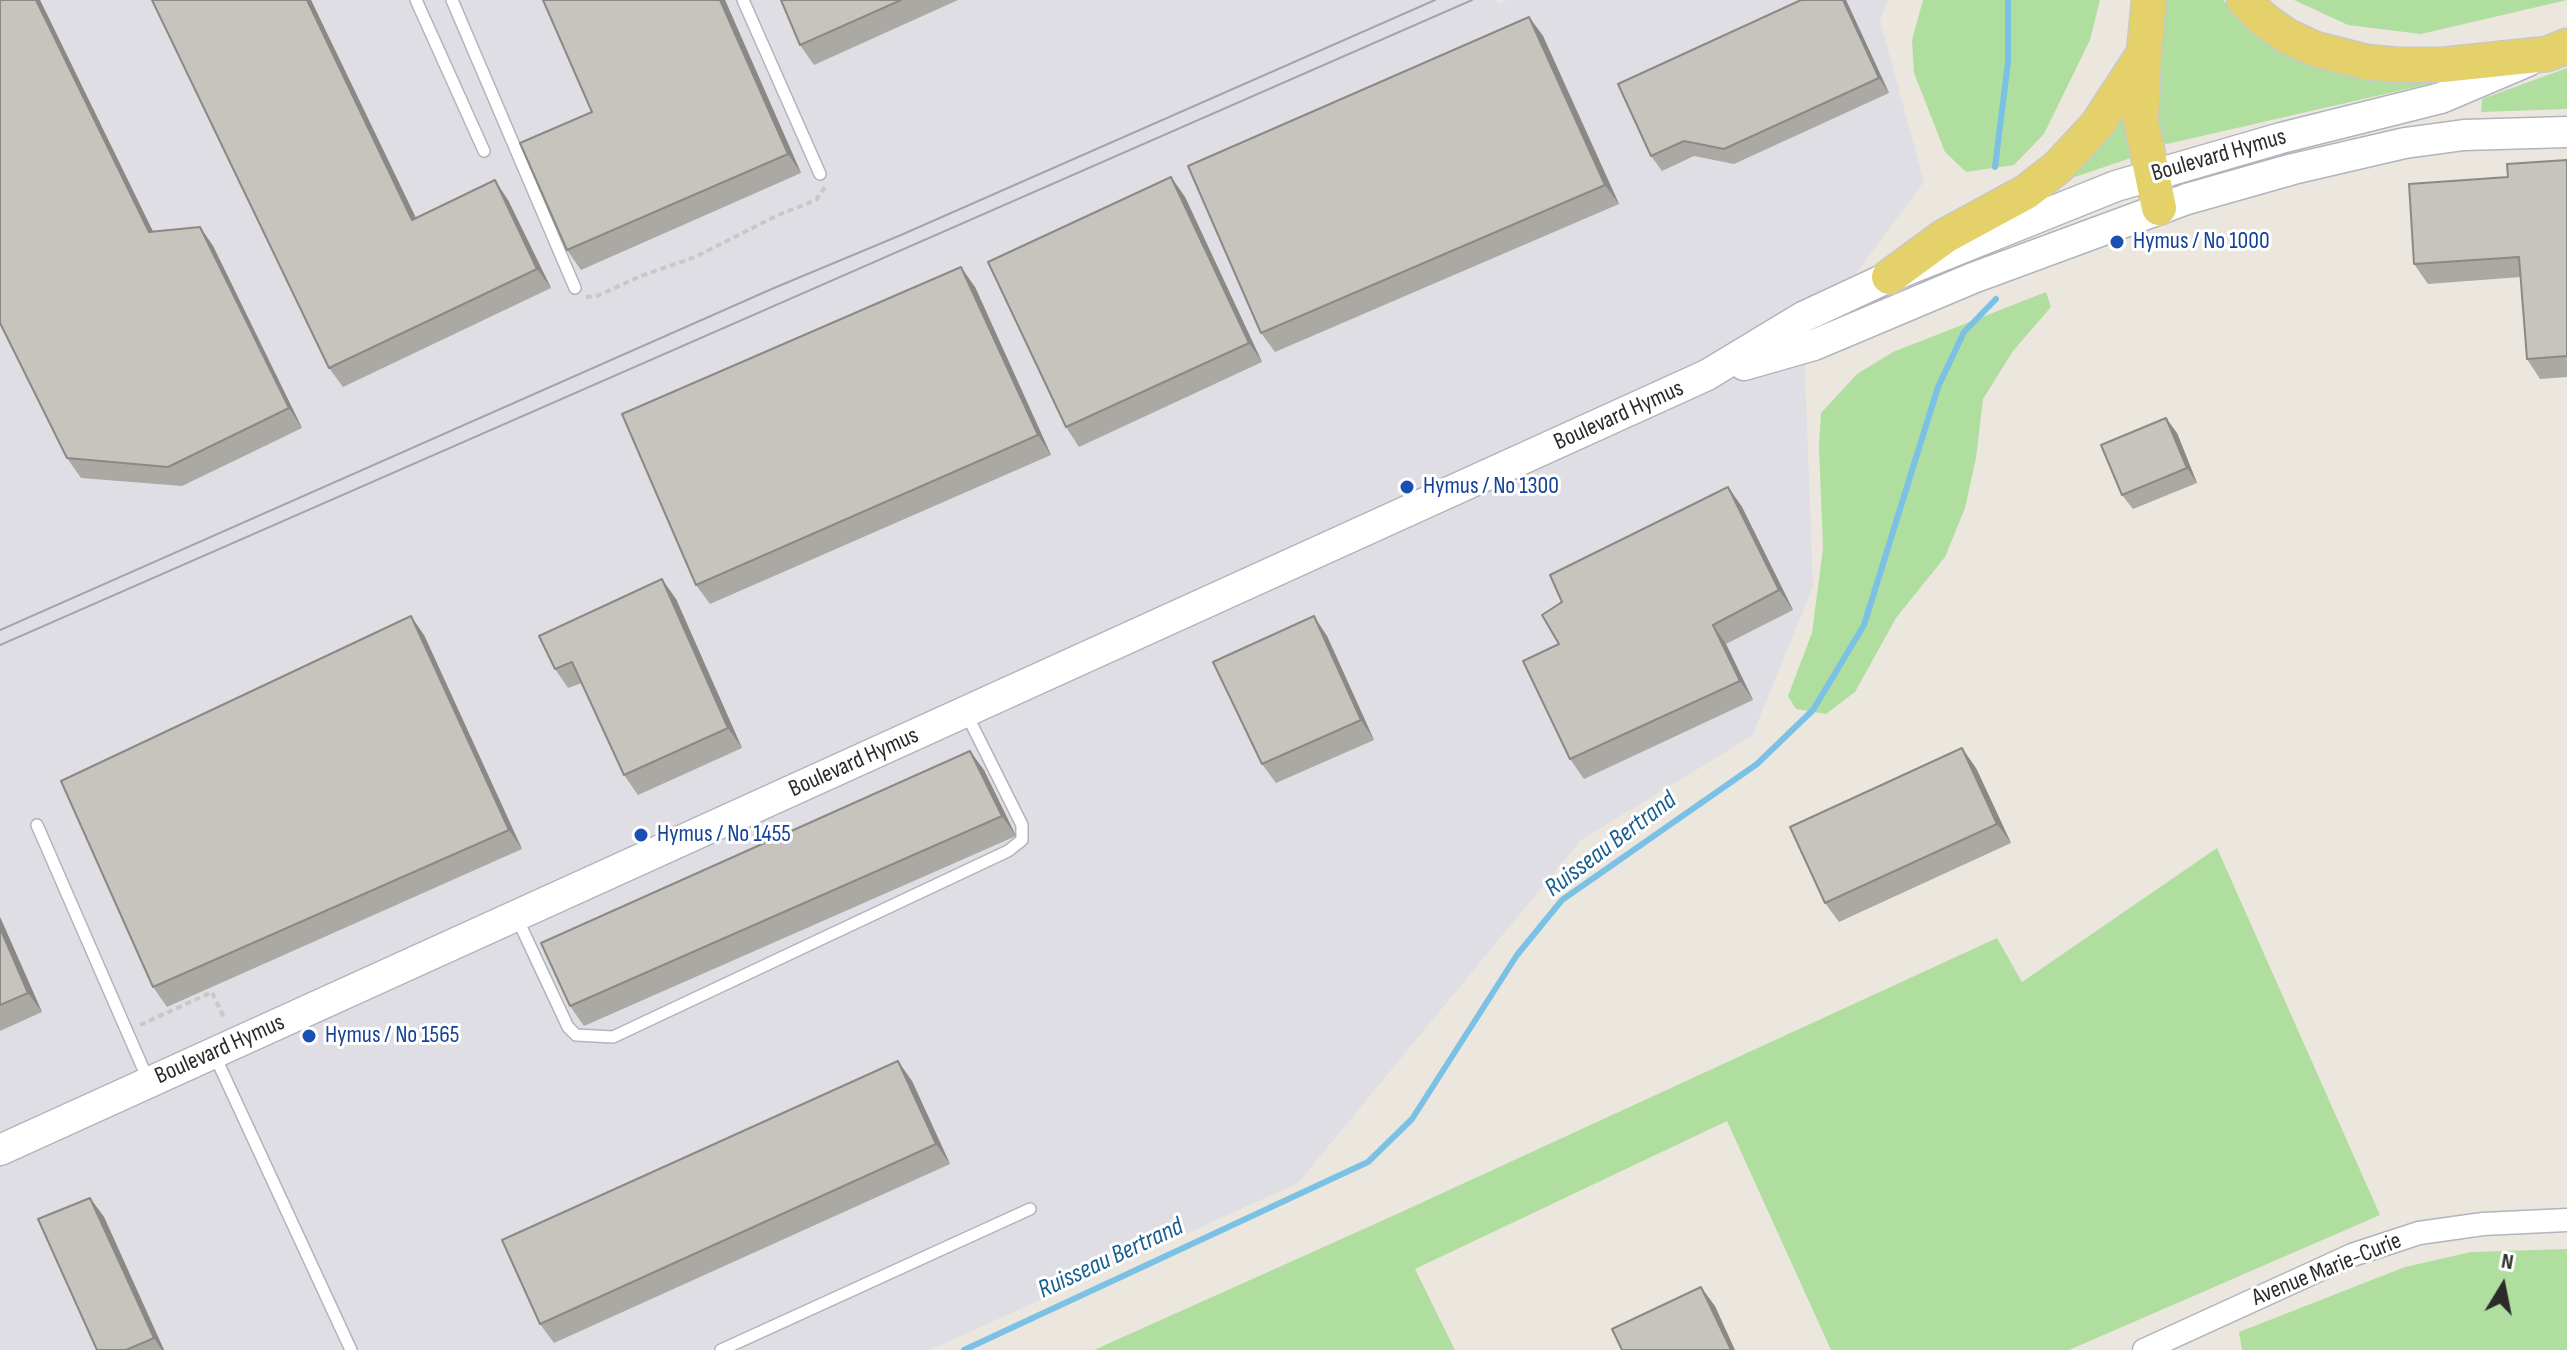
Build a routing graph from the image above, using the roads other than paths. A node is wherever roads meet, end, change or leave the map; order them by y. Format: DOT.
graph roads {
  1 [pos="416,0"];
  2 [pos="452,0"];
  3 [pos="743,0"];
  4 [pos="2149,0"];
  5 [pos="2244,0"];
  6 [pos="2557,50"];
  7 [pos="2144,53"];
  8 [pos="2567,132"];
  9 [pos="484,151"];
  10 [pos="820,174"];
  11 [pos="2155,191"];
  12 [pos="1889,277"];
  13 [pos="575,288"];
  14 [pos="1707,375"];
  15 [pos="966,712"];
  16 [pos="37,825"];
  17 [pos="516,916"];
  18 [pos="214,1053"];
  19 [pos="149,1082"];
  20 [pos="0,1150"];
  21 [pos="1030,1209"];
  22 [pos="2567,1220"];
  23 [pos="351,1350"];
  24 [pos="721,1350"];
  25 [pos="2144,1350"];
  1 -- 9 [label="lane"];
  2 -- 13 [label="lane"];
  3 -- 10 [label="lane"];
  4 -- 7 [label="main road"];
  5 -- 6 [label="main road"];
  6 -- 11 [label="street, Boulevard Hymus"];
  7 -- 11 [label="main road"];
  7 -- 12 [label="main road"];
  8 -- 11 [label="street, Boulevard Hymus"];
  11 -- 12 [label="street, Boulevard Hymus"];
  11 -- 14 [label="street, Boulevard Hymus"];
  12 -- 14 [label="street, Boulevard Hymus"];
  14 -- 15 [label="street, Boulevard Hymus"];
  15 -- 17 [label="street, Boulevard Hymus"];
  15 -- 17 [label="lane"];
  16 -- 19 [label="lane"];
  17 -- 18 [label="street, Boulevard Hymus"];
  18 -- 19 [label="street, Boulevard Hymus"];
  18 -- 23 [label="lane"];
  19 -- 20 [label="street, Boulevard Hymus"];
  21 -- 24 [label="lane"];
  22 -- 25 [label="street, Avenue Marie-Curie"];
}
